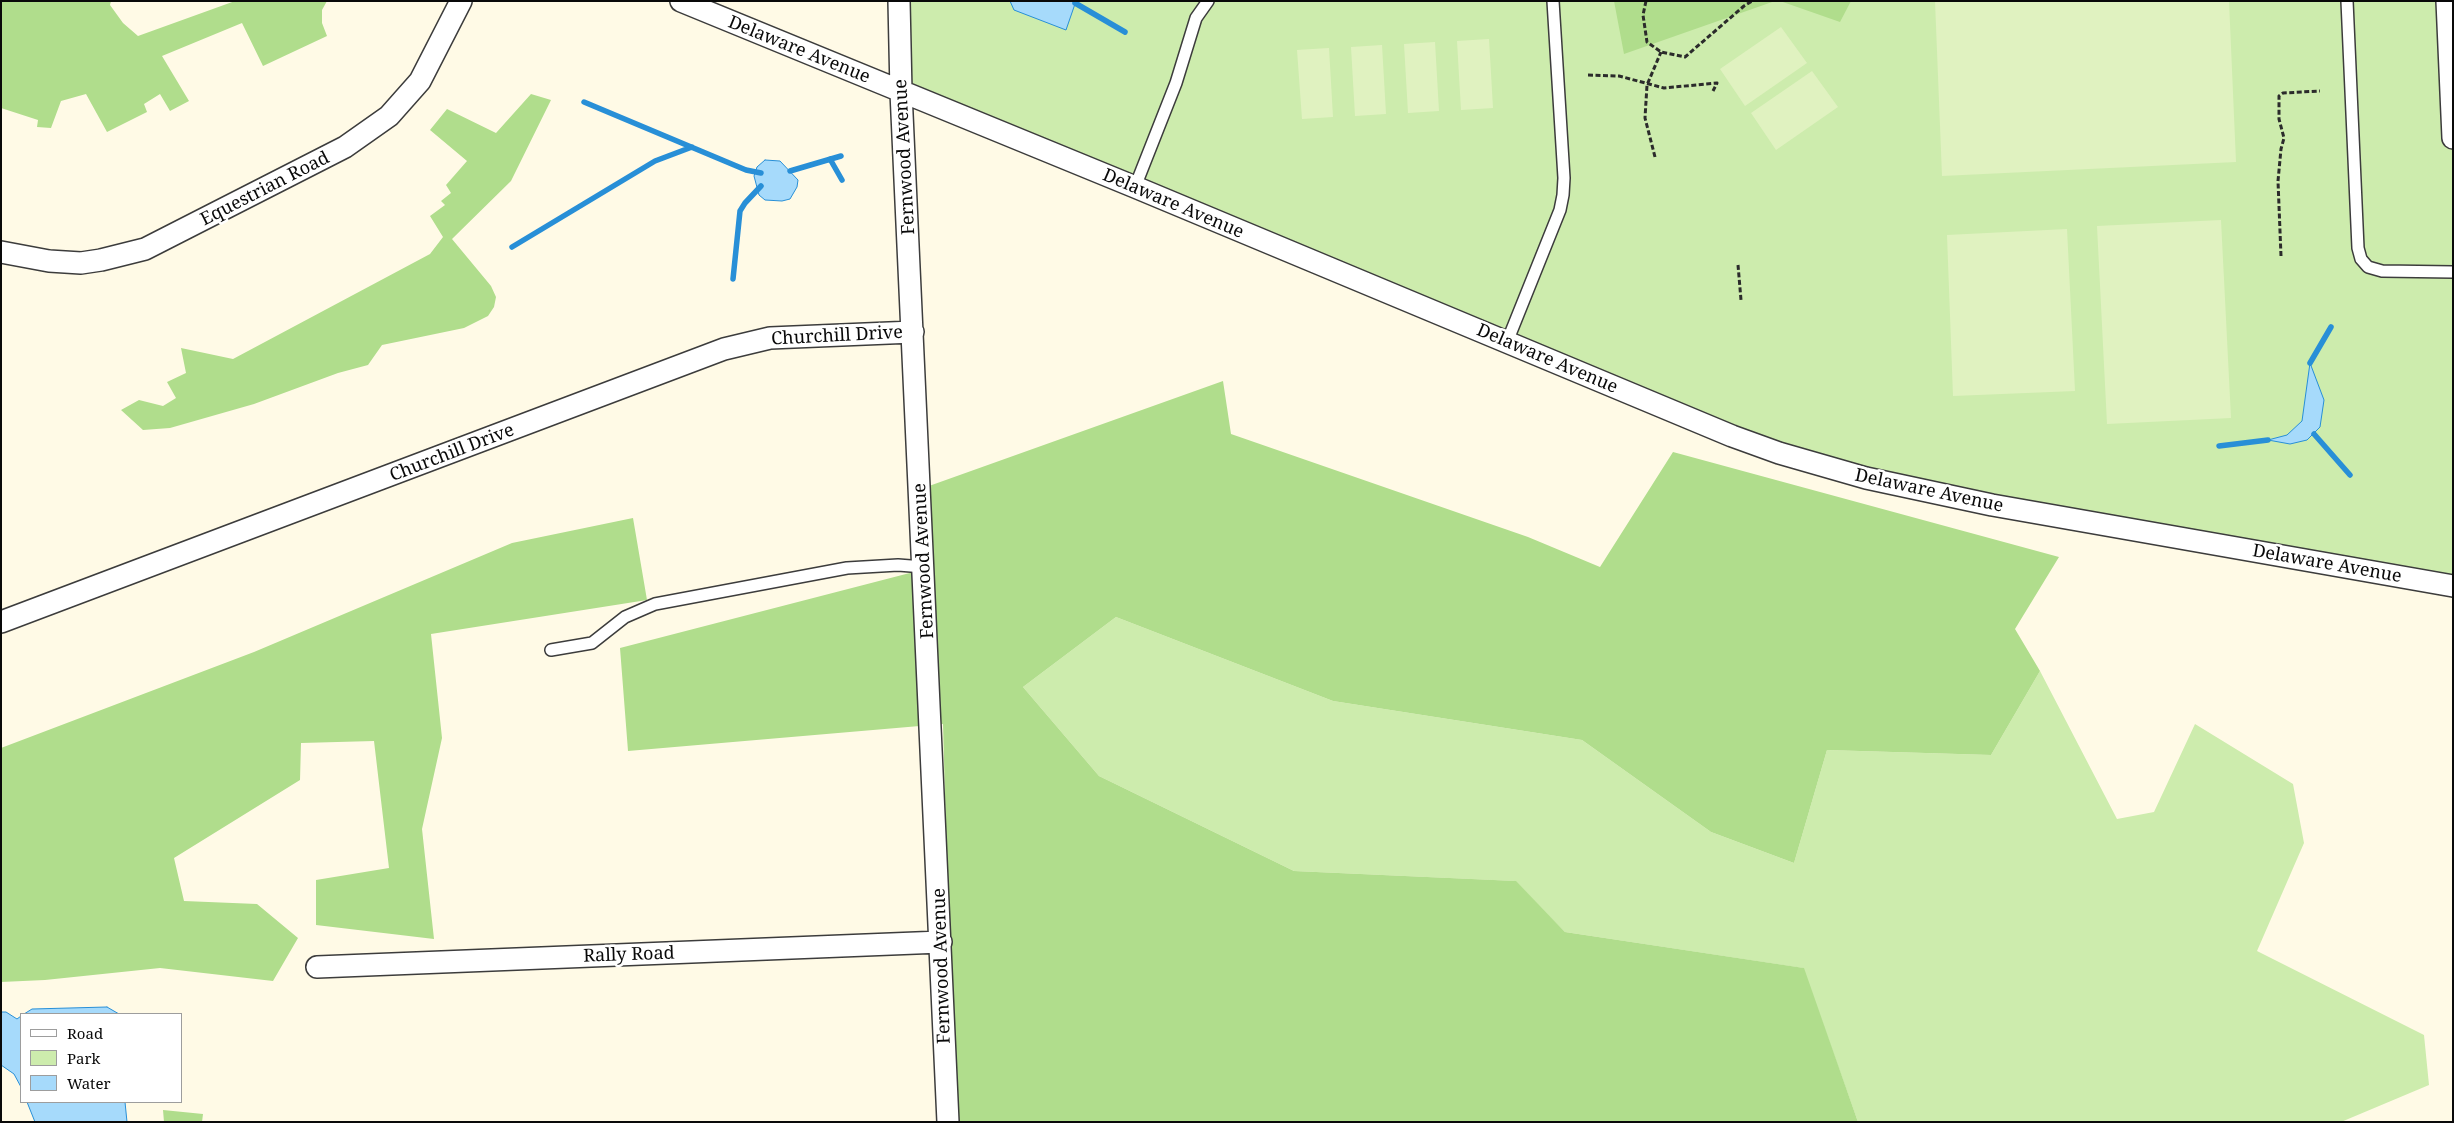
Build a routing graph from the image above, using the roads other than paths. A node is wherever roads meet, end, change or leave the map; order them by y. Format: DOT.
graph roads {
  1 [pos="461,1"];
  2 [pos="681,1"];
  3 [pos="899,1"];
  4 [pos="1208,1"];
  5 [pos="1553,1"];
  6 [pos="2347,1"];
  7 [pos="2447,1"];
  8 [pos="901,92"];
  9 [pos="2453,138"];
  10 [pos="1135,187"];
  11 [pos="1,252"];
  12 [pos="2453,272"];
  13 [pos="913,332"];
  14 [pos="1507,342"];
  15 [pos="924,567"];
  16 [pos="2453,586"];
  17 [pos="1,622"];
  18 [pos="551,650"];
  19 [pos="941,942"];
  20 [pos="317,967"];
  21 [pos="948,1122"];
  1 -- 11 [label="street, Equestrian Road"];
  2 -- 8 [label="street, Delaware Avenue"];
  3 -- 8 [label="street, Fernwood Avenue"];
  4 -- 10 [label="lane"];
  5 -- 14 [label="lane"];
  6 -- 12 [label="lane"];
  7 -- 9 [label="street"];
  8 -- 10 [label="street, Delaware Avenue"];
  8 -- 13 [label="street, Fernwood Avenue"];
  10 -- 14 [label="street, Delaware Avenue"];
  13 -- 15 [label="street, Fernwood Avenue"];
  13 -- 17 [label="street, Churchill Drive"];
  14 -- 16 [label="street, Delaware Avenue"];
  15 -- 18 [label="lane"];
  15 -- 19 [label="street, Fernwood Avenue"];
  19 -- 20 [label="street, Rally Road"];
  19 -- 21 [label="street, Fernwood Avenue"];
}
